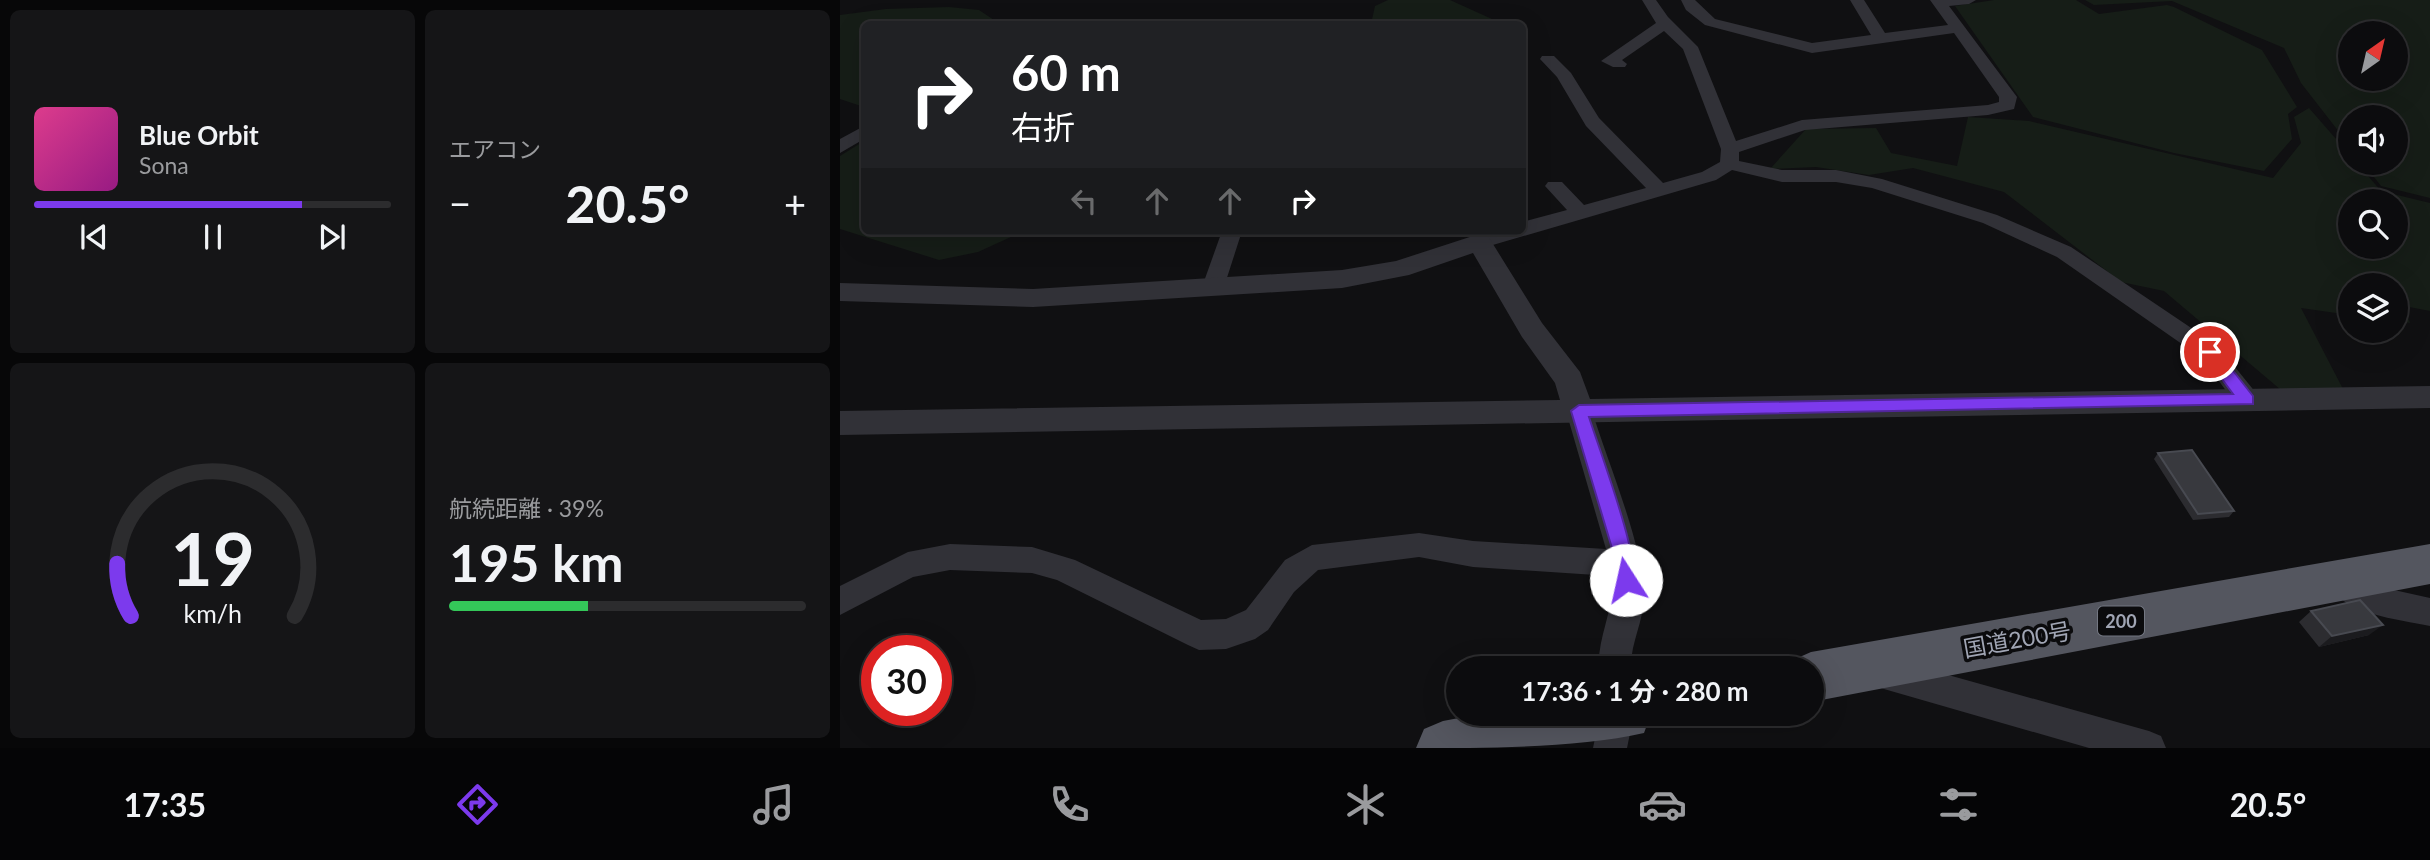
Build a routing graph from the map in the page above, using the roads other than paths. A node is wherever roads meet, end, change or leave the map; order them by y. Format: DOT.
graph roads {
  1 [pos="1649,0"];
  2 [pos="1688,0"];
  3 [pos="1857,0"];
  4 [pos="1969,0"];
  5 [pos="1939,2"];
  6 [pos="1666,23"];
  7 [pos="1958,28"];
  8 [pos="1881,38"];
  9 [pos="1548,59"];
  10 [pos="1619,64"];
  11 [pos="861,133"];
  12 [pos="840,147"];
  13 [pos="1729,156"];
  14 [pos="1555,186"];
  15 [pos="1658,191"];
  16 [pos="1580,212"];
  17 [pos="1526,228"];
  18 [pos="1231,235"];
  19 [pos="1488,237"];
  20 [pos="1213,287"];
  21 [pos="840,292"];
  22 [pos="2430,397"];
  23 [pos="2247,400"];
  24 [pos="1579,411"];
  25 [pos="840,424"];
  26 [pos="2430,564"];
  27 [pos="1623,565"];
  28 [pos="2342,582"];
  29 [pos="840,601"];
  30 [pos="2430,612"];
  31 [pos="1614,656"];
  32 [pos="1864,667"];
  33 [pos="1824,675"];
  34 [pos="1549,726"];
  35 [pos="1443,748"];
  36 [pos="2149,748"];
  1 -- 6 [label="street"];
  2 -- 8 [label="street"];
  3 -- 8 [label="street"];
  4 -- 5 [label="street"];
  5 -- 7 [label="street"];
  6 -- 10 [label="street"];
  6 -- 13 [label="street"];
  7 -- 8 [label="street"];
  7 -- 13 [label="street"];
  9 -- 15 [label="street"];
  11 -- 12 [label="street"];
  13 -- 15 [label="street"];
  13 -- 23 [label="street"];
  14 -- 16 [label="street"];
  15 -- 16 [label="street"];
  16 -- 17 [label="street"];
  18 -- 20 [label="street"];
  19 -- 20 [label="street"];
  19 -- 24 [label="street"];
  20 -- 21 [label="street"];
  22 -- 23 [label="street"];
  23 -- 24 [label="street"];
  24 -- 25 [label="street"];
  24 -- 27 [label="street"];
  26 -- 28 [label="highway, 国道200号 / 200"];
  27 -- 29 [label="street"];
  27 -- 31 [label="street"];
  28 -- 30 [label="street"];
  28 -- 32 [label="highway, 国道200号 / 200"];
  32 -- 33 [label="highway, 国道200号 / 200"];
  32 -- 36 [label="street"];
  34 -- 35 [label="highway"];
}
